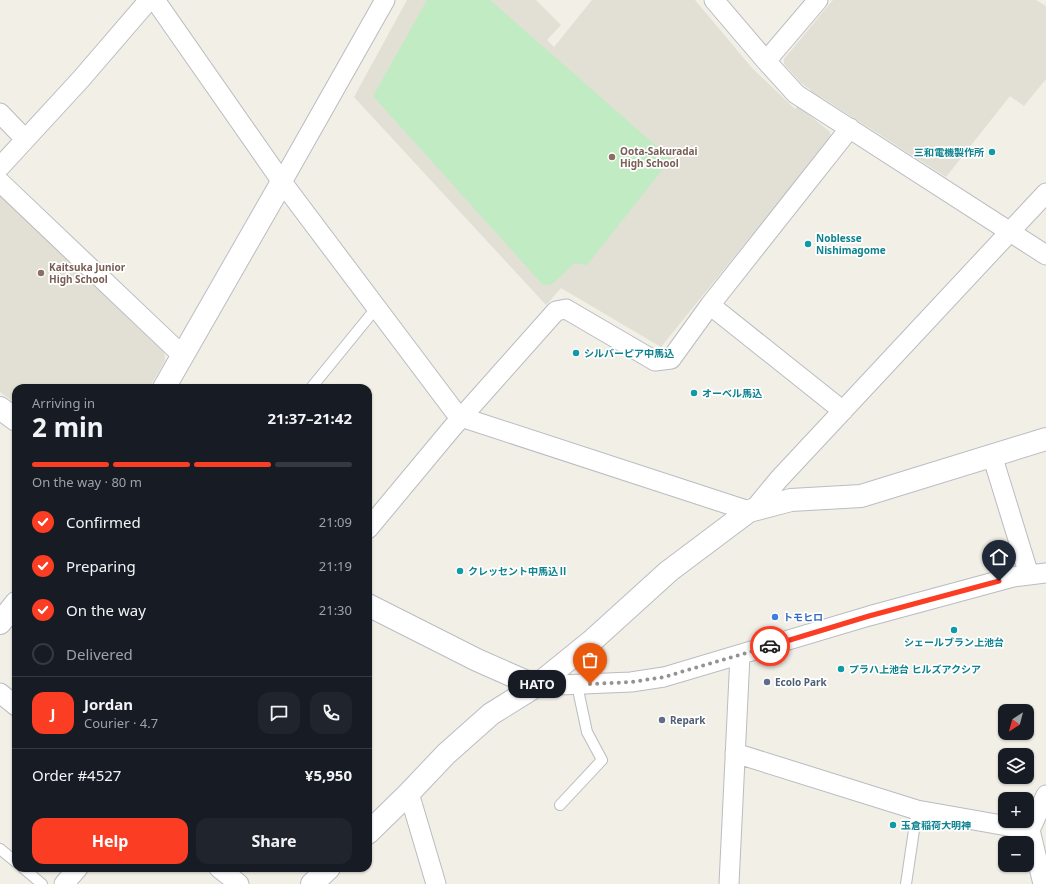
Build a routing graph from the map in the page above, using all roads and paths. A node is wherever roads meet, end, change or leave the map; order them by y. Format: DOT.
graph roads {
  1 [pos="149,0"];
  2 [pos="155,0"];
  3 [pos="385,0"];
  4 [pos="714,0"];
  5 [pos="818,0"];
  6 [pos="766,61"];
  7 [pos="0,113"];
  8 [pos="850,128"];
  9 [pos="25,139"];
  10 [pos="0,167"];
  11 [pos="0,182"];
  12 [pos="282,182"];
  13 [pos="1046,193"];
  14 [pos="1010,232"];
  15 [pos="1046,254"];
  16 [pos="710,305"];
  17 [pos="377,307"];
  18 [pos="183,356"];
  19 [pos="166,384"];
  20 [pos="314,384"];
  21 [pos="0,408"];
  22 [pos="843,411"];
  23 [pos="12,417"];
  24 [pos="462,417"];
  25 [pos="1046,439"];
  26 [pos="992,455"];
  27 [pos="752,510"];
  28 [pos="372,524"];
  29 [pos="1037,574"];
  30 [pos="372,607"];
  31 [pos="12,608"];
  32 [pos="0,623"];
  33 [pos="740,655"];
  34 [pos="577,685"];
  35 [pos="536,686"];
  36 [pos="0,693"];
  37 [pos="12,703"];
  38 [pos="735,753"];
  39 [pos="409,793"];
  40 [pos="1046,795"];
  41 [pos="560,805"];
  42 [pos="917,810"];
  43 [pos="372,829"];
  44 [pos="1030,830"];
  45 [pos="0,849"];
  46 [pos="12,859"];
  47 [pos="28,872"];
  48 [pos="224,872"];
  49 [pos="326,872"];
  50 [pos="42,884"];
  51 [pos="239,884"];
  52 [pos="312,884"];
  53 [pos="436,884"];
  54 [pos="729,884"];
  55 [pos="906,884"];
  56 [pos="1043,884"];
  1 -- 9 [label="street"];
  2 -- 12 [label="street"];
  3 -- 12 [label="street"];
  4 -- 6 [label="street"];
  5 -- 6 [label="street"];
  6 -- 8 [label="street"];
  7 -- 9 [label="street"];
  8 -- 14 [label="street"];
  8 -- 16 [label="street"];
  9 -- 10 [label="street"];
  11 -- 18 [label="street"];
  12 -- 17 [label="street"];
  12 -- 18 [label="street"];
  13 -- 14 [label="street"];
  14 -- 15 [label="street"];
  14 -- 22 [label="street"];
  16 -- 22 [label="street"];
  16 -- 24 [label="street"];
  17 -- 20 [label="lane"];
  17 -- 24 [label="street"];
  18 -- 19 [label="street"];
  21 -- 23 [label="street"];
  22 -- 27 [label="street"];
  24 -- 27 [label="street"];
  24 -- 28 [label="street"];
  25 -- 26 [label="street"];
  26 -- 27 [label="street"];
  26 -- 29 [label="street"];
  27 -- 35 [label="street"];
  29 -- 33 [label="street"];
  30 -- 35 [label="street"];
  31 -- 32 [label="street"];
  33 -- 34 [label="street"];
  33 -- 38 [label="street"];
  34 -- 35 [label="street"];
  34 -- 41 [label="lane"];
  35 -- 39 [label="street"];
  36 -- 37 [label="street"];
  38 -- 42 [label="street"];
  38 -- 54 [label="street"];
  39 -- 43 [label="street"];
  39 -- 53 [label="street"];
  40 -- 44 [label="street"];
  42 -- 44 [label="street"];
  42 -- 55 [label="lane"];
  44 -- 56 [label="street"];
  45 -- 46 [label="lane"];
  47 -- 50 [label="lane"];
  48 -- 51 [label="street"];
  49 -- 52 [label="street"];
}
